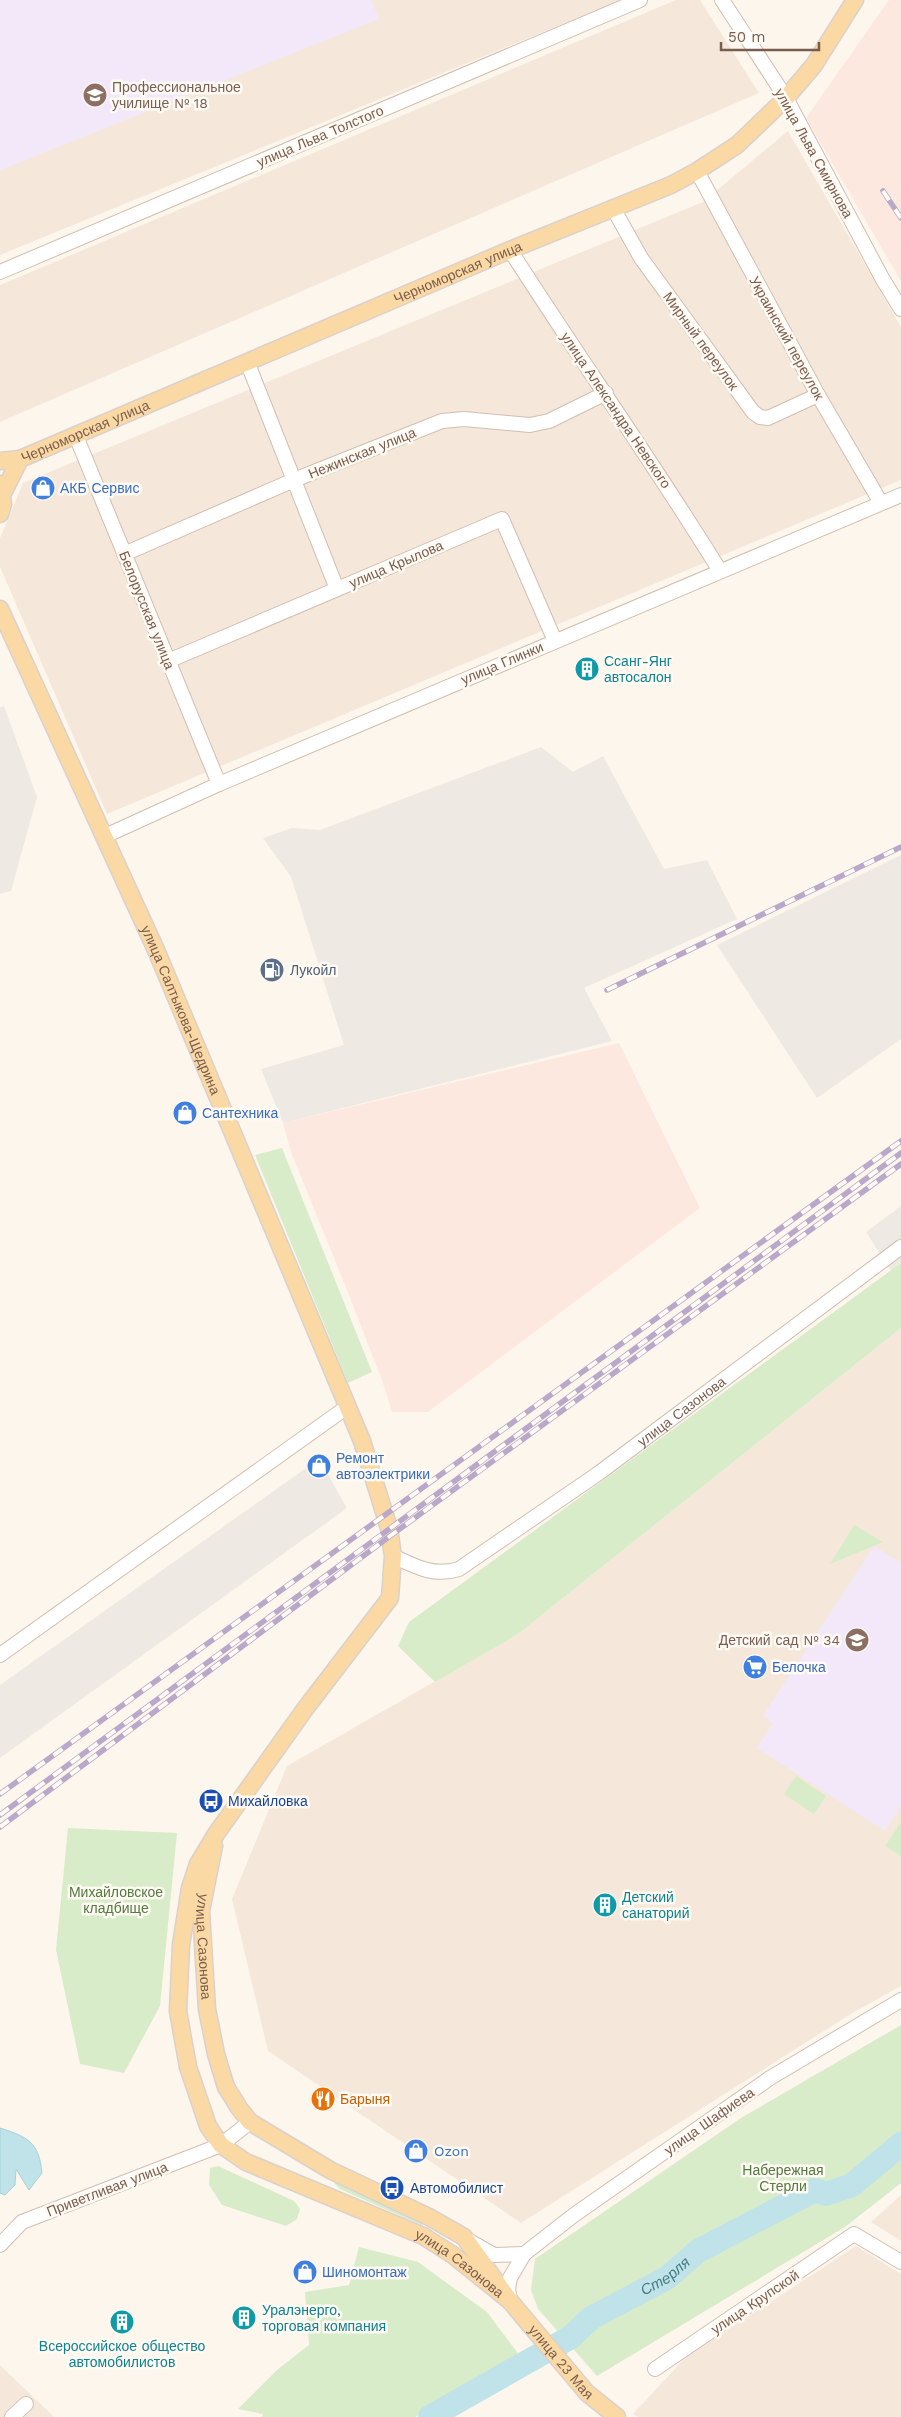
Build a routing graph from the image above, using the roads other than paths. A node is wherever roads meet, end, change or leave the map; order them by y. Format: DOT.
graph roads {
  1 [pos="640,0"];
  2 [pos="722,0"];
  3 [pos="855,0"];
  4 [pos="786,98"];
  5 [pos="697,171"];
  6 [pos="613,208"];
  7 [pos="510,250"];
  8 [pos="0,272"];
  9 [pos="901,309"];
  10 [pos="248,364"];
  11 [pos="606,393"];
  12 [pos="818,395"];
  13 [pos="76,436"];
  14 [pos="20,459"];
  15 [pos="0,461"];
  16 [pos="294,480"];
  17 [pos="2,488"];
  18 [pos="901,495"];
  19 [pos="881,503"];
  20 [pos="0,514"];
  21 [pos="124,554"];
  22 [pos="720,571"];
  23 [pos="337,589"];
  24 [pos="0,609"];
  25 [pos="554,641"];
  26 [pos="168,661"];
  27 [pos="219,784"];
  28 [pos="105,836"];
  29 [pos="901,1247"];
  30 [pos="347,1407"];
  31 [pos="394,1556"];
  32 [pos="378,1614"];
  33 [pos="0,1655"];
  34 [pos="216,1834"];
  35 [pos="901,2000"];
  36 [pos="250,2122"];
  37 [pos="221,2145"];
  38 [pos="429,2217"];
  39 [pos="423,2236"];
  40 [pos="464,2237"];
  41 [pos="0,2245"];
  42 [pos="524,2254"];
  43 [pos="901,2262"];
  44 [pos="510,2301"];
  45 [pos="655,2370"];
  46 [pos="26,2404"];
  47 [pos="12,2417"];
  48 [pos="617,2417"];
  1 -- 8 [label="street, улица Льва Толстого"];
  2 -- 4 [label="street, улица Льва Смирнова"];
  3 -- 4 [label="main road, Черноморская улица"];
  4 -- 5 [label="main road, Черноморская улица"];
  4 -- 9 [label="street, улица Льва Смирнова"];
  5 -- 6 [label="main road, Черноморская улица"];
  5 -- 12 [label="street, Украинский переулок"];
  6 -- 7 [label="main road, Черноморская улица"];
  6 -- 12 [label="street, Мирный переулок"];
  7 -- 10 [label="main road, Черноморская улица"];
  7 -- 11 [label="street, улица Александра Невского"];
  10 -- 13 [label="main road, Черноморская улица"];
  10 -- 16 [label="street"];
  11 -- 16 [label="street, Нежинская улица"];
  11 -- 22 [label="street, улица Александра Невского"];
  12 -- 19 [label="street, Украинский переулок"];
  13 -- 14 [label="main road, Черноморская улица"];
  13 -- 21 [label="street, Белорусская улица"];
  14 -- 15 [label="main road, Черноморская улица"];
  14 -- 17 [label="main road"];
  16 -- 21 [label="street, Нежинская улица"];
  16 -- 23 [label="street"];
  17 -- 20 [label="main road"];
  18 -- 19 [label="street, улица Глинки"];
  19 -- 22 [label="street, улица Глинки"];
  21 -- 26 [label="street, Белорусская улица"];
  22 -- 25 [label="street, улица Глинки"];
  23 -- 25 [label="street, улица Крылова"];
  23 -- 26 [label="street, улица Крылова"];
  24 -- 28 [label="main road, улица Салтыкова-Щедрина"];
  25 -- 27 [label="street, улица Глинки"];
  26 -- 27 [label="street, Белорусская улица"];
  27 -- 28 [label="street, улица Глинки"];
  28 -- 30 [label="main road, улица Салтыкова-Щедрина"];
  29 -- 31 [label="street, улица Сазонова"];
  30 -- 31 [label="main road, улица Салтыкова-Щедрина"];
  30 -- 33 [label="street"];
  31 -- 32 [label="main road, улица Салтыкова-Щедрина"];
  32 -- 34 [label="main road, улица Сазонова"];
  34 -- 36 [label="main road, улица Сазонова"];
  34 -- 37 [label="main road, улица Сазонова"];
  35 -- 42 [label="street, улица Шафиева"];
  36 -- 37 [label="street, Приветливая улица"];
  36 -- 38 [label="main road, улица Сазонова"];
  37 -- 39 [label="main road, улица Сазонова"];
  37 -- 41 [label="street, Приветливая улица"];
  38 -- 39 [label="street"];
  38 -- 40 [label="main road, улица Сазонова"];
  39 -- 44 [label="main road, улица Сазонова"];
  40 -- 42 [label="street"];
  40 -- 44 [label="main road, улица Сазонова"];
  42 -- 44 [label="street"];
  43 -- 45 [label="street, улица Крупской"];
  44 -- 48 [label="main road, улица 23 Мая"];
  46 -- 47 [label="street"];
}
